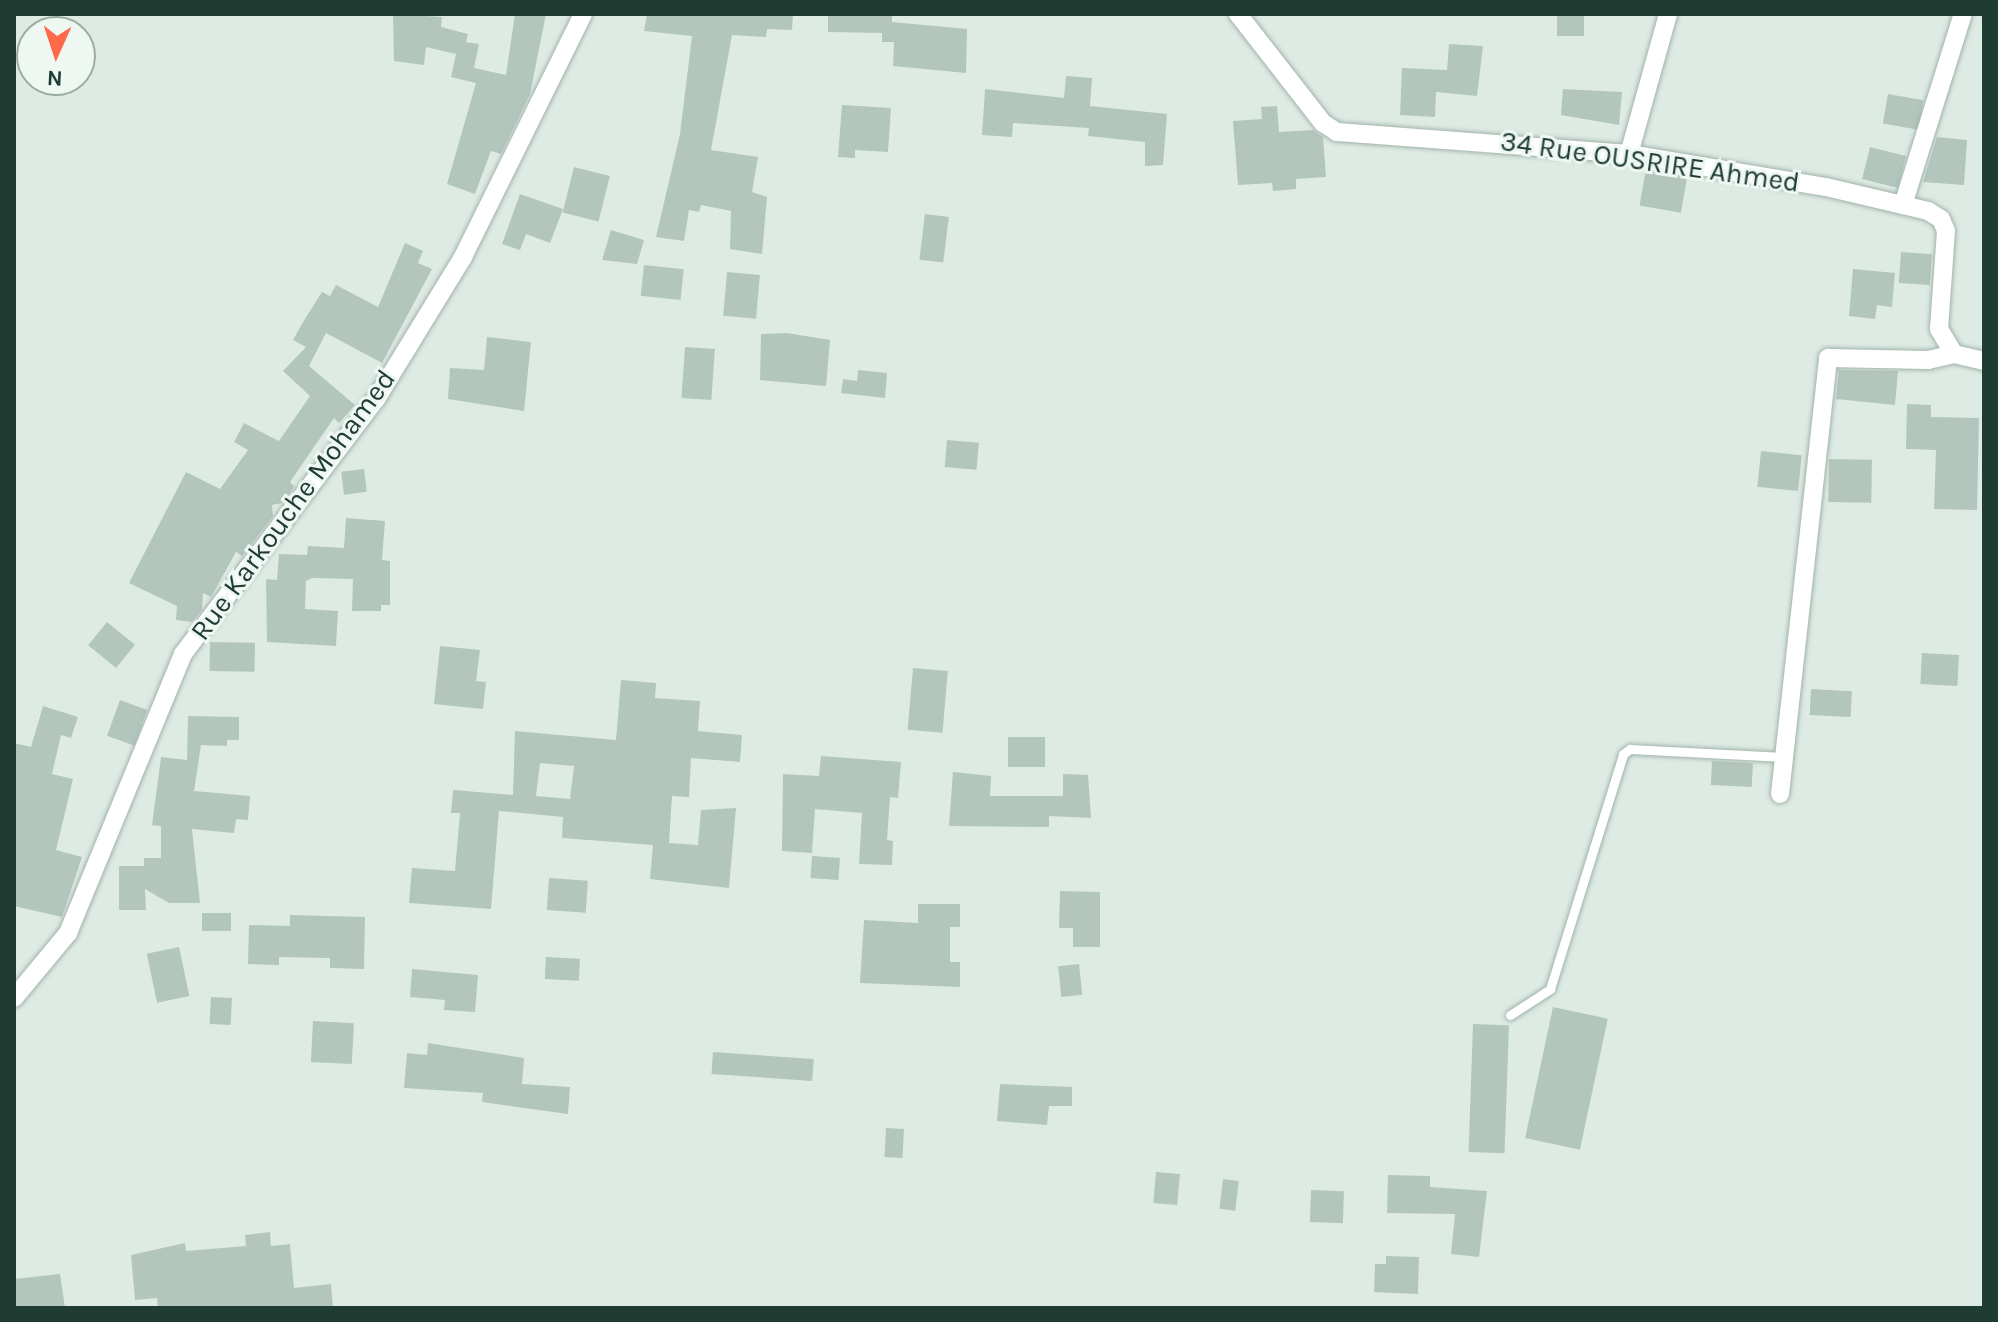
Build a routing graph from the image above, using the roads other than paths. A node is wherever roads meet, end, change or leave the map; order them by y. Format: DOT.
graph roads {
  1 [pos="583,14"];
  2 [pos="1238,14"];
  3 [pos="1668,14"];
  4 [pos="1963,14"];
  5 [pos="1629,154"];
  6 [pos="1903,205"];
  7 [pos="1954,354"];
  8 [pos="1984,361"];
  9 [pos="1784,757"];
  10 [pos="1780,794"];
  11 [pos="14,998"];
  12 [pos="1510,1015"];
  1 -- 11 [label="street, Rue Karkouche Mohamed"];
  2 -- 5 [label="street, 34 Rue OUSRIRE Ahmed"];
  3 -- 5 [label="street"];
  4 -- 6 [label="street"];
  5 -- 6 [label="street, 34 Rue OUSRIRE Ahmed"];
  6 -- 7 [label="street, 34 Rue OUSRIRE Ahmed"];
  7 -- 8 [label="street"];
  7 -- 9 [label="street"];
  9 -- 10 [label="street"];
  9 -- 12 [label="lane"];
}
